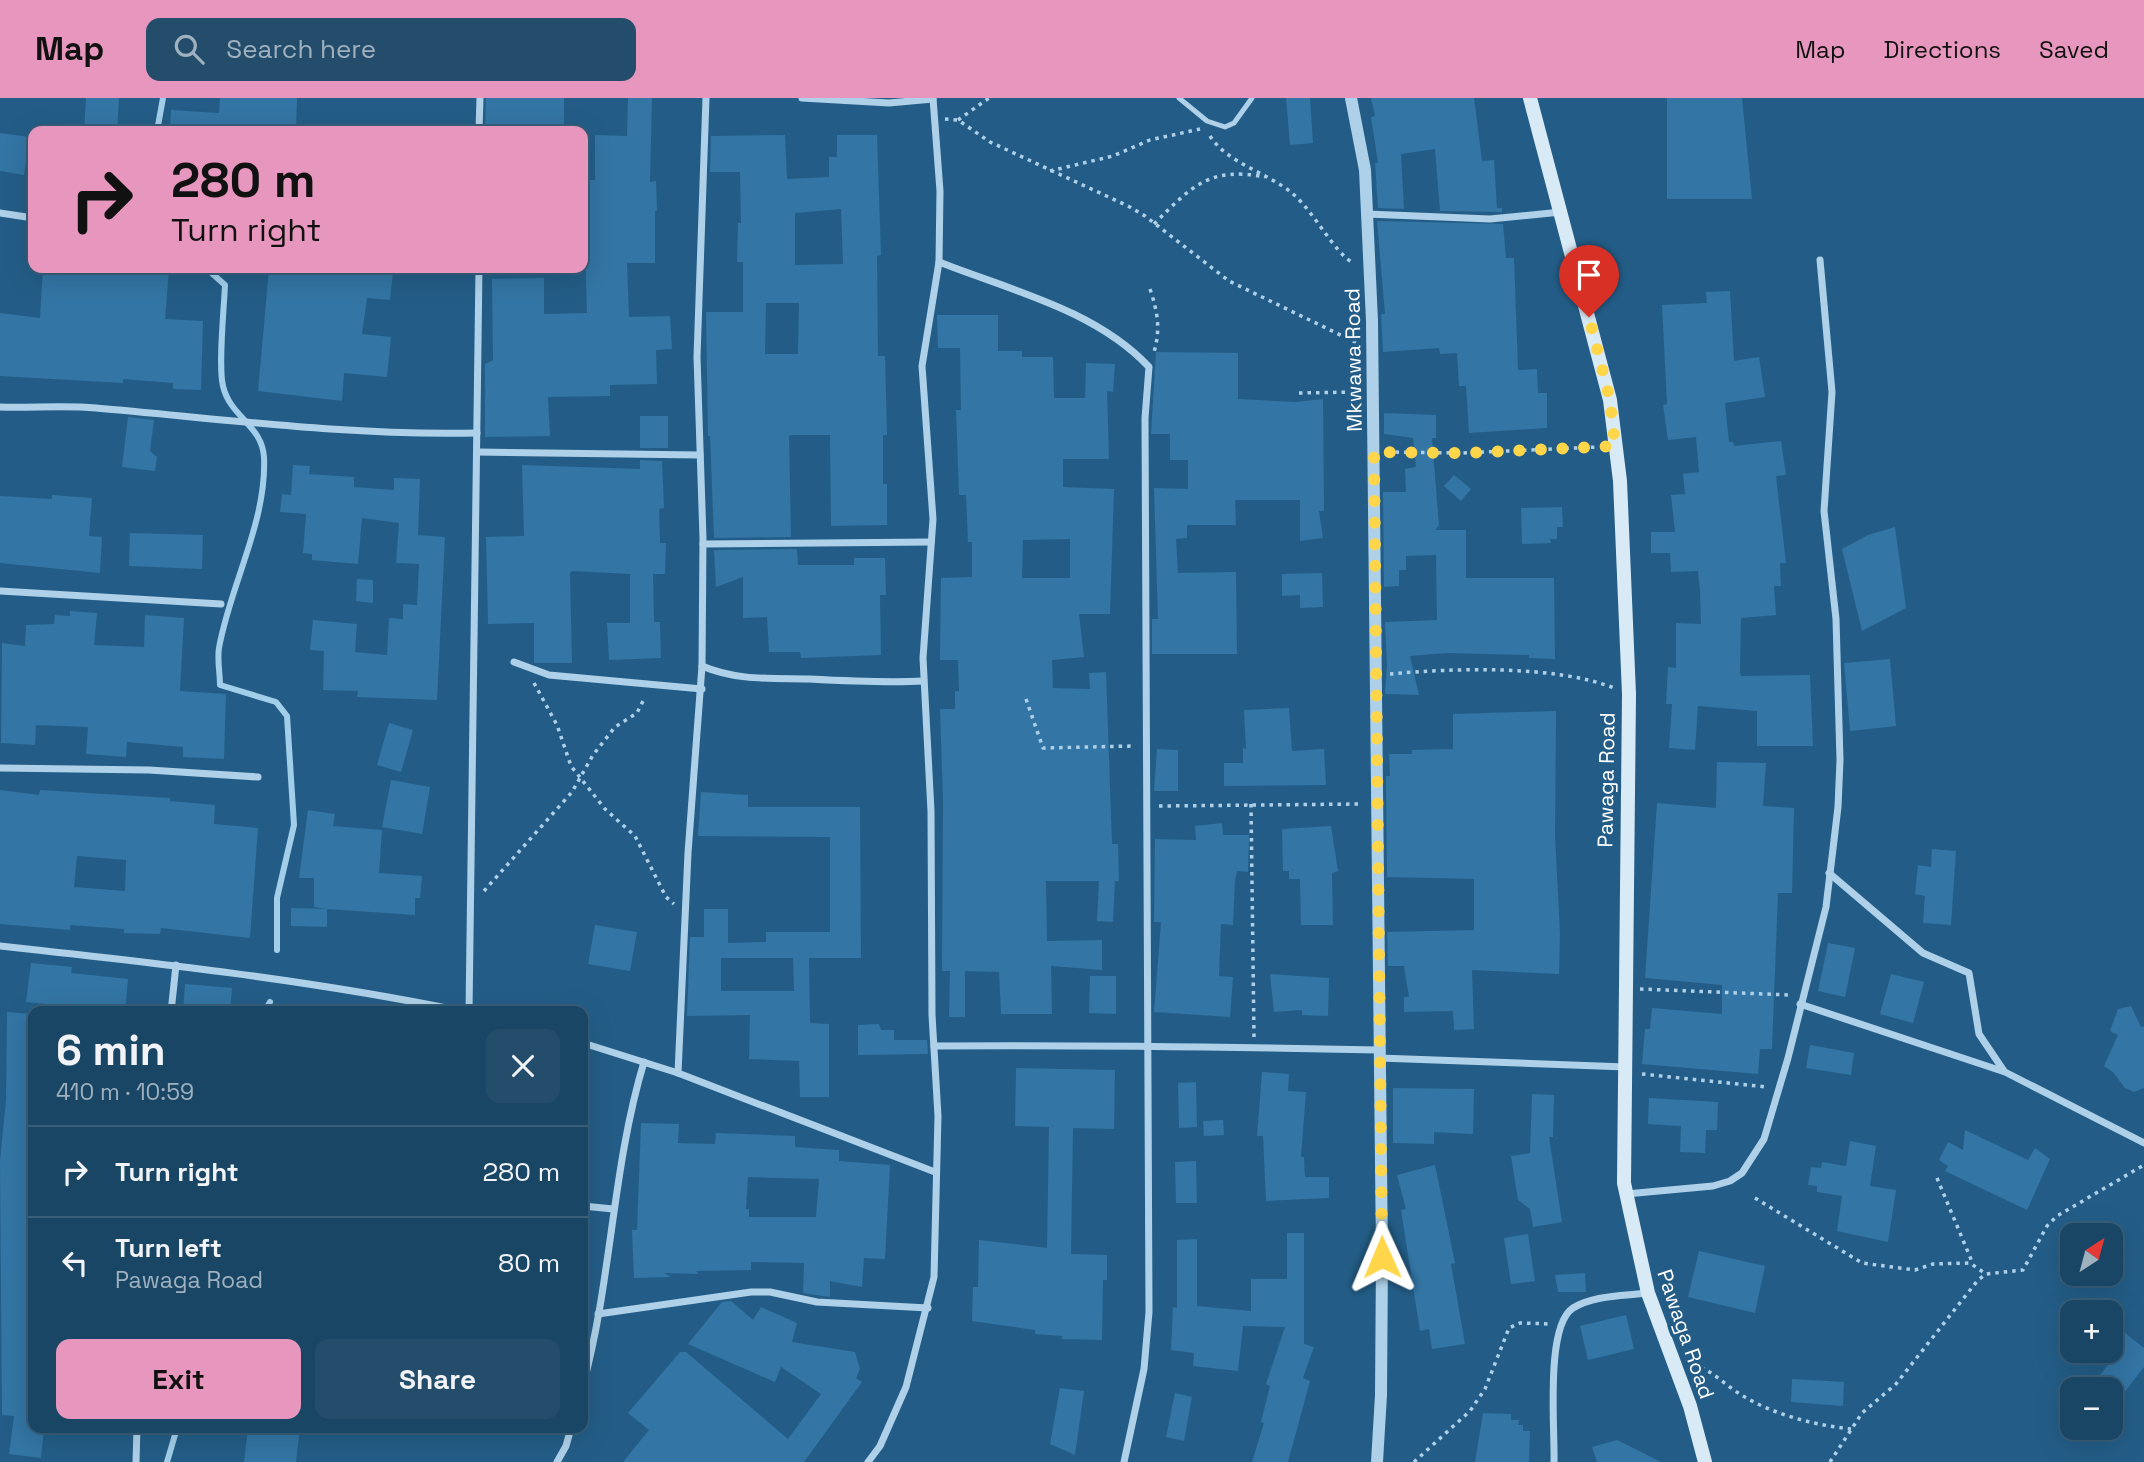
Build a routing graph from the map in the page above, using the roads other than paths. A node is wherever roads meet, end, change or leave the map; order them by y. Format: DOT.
graph roads {
  1 [pos="480,98"];
  2 [pos="706,98"];
  3 [pos="802,98"];
  4 [pos="933,98"];
  5 [pos="1179,98"];
  6 [pos="1252,98"];
  7 [pos="1351,98"];
  8 [pos="1530,98"];
  9 [pos="479,126"];
  10 [pos="1561,212"];
  11 [pos="0,213"];
  12 [pos="1367,214"];
  13 [pos="28,217"];
  14 [pos="1820,260"];
  15 [pos="939,262"];
  16 [pos="479,273"];
  17 [pos="0,407"];
  18 [pos="477,433"];
  19 [pos="477,452"];
  20 [pos="700,455"];
  21 [pos="931,542"];
  22 [pos="703,544"];
  23 [pos="0,591"];
  24 [pos="221,604"];
  25 [pos="514,662"];
  26 [pos="702,666"];
  27 [pos="923,681"];
  28 [pos="702,689"];
  29 [pos="0,768"];
  30 [pos="258,776"];
  31 [pos="1829,873"];
  32 [pos="0,946"];
  33 [pos="176,965"];
  34 [pos="1801,1000"];
  35 [pos="172,1006"];
  36 [pos="438,1006"];
  37 [pos="467,1006"];
  38 [pos="1147,1044"];
  39 [pos="588,1045"];
  40 [pos="934,1046"];
  41 [pos="1379,1054"];
  42 [pos="644,1062"];
  43 [pos="1625,1070"];
  44 [pos="2005,1072"];
  45 [pos="678,1073"];
  46 [pos="2144,1143"];
  47 [pos="935,1172"];
  48 [pos="1626,1194"];
  49 [pos="588,1206"];
  50 [pos="613,1209"];
  51 [pos="1648,1293"];
  52 [pos="928,1308"];
  53 [pos="598,1314"];
  54 [pos="588,1361"];
  55 [pos="137,1433"];
  56 [pos="570,1433"];
  57 [pos="136,1462"];
  58 [pos="557,1462"];
  59 [pos="868,1462"];
  60 [pos="1124,1462"];
  61 [pos="1377,1462"];
  62 [pos="1554,1462"];
  63 [pos="1705,1462"];
  1 -- 9 [label="street"];
  2 -- 20 [label="street"];
  3 -- 4 [label="street"];
  4 -- 15 [label="street"];
  5 -- 6 [label="lane"];
  7 -- 12 [label="street, Mkwawa Road"];
  8 -- 10 [label="main road, Pawaga Road"];
  10 -- 12 [label="street"];
  10 -- 43 [label="main road, Pawaga Road"];
  11 -- 13 [label="street"];
  12 -- 41 [label="street, Mkwawa Road"];
  14 -- 31 [label="street"];
  15 -- 21 [label="street"];
  15 -- 38 [label="street"];
  16 -- 18 [label="street"];
  17 -- 18 [label="street"];
  18 -- 19 [label="street"];
  19 -- 20 [label="street"];
  19 -- 37 [label="street"];
  20 -- 22 [label="street"];
  21 -- 22 [label="street"];
  21 -- 27 [label="street"];
  22 -- 26 [label="street"];
  23 -- 24 [label="street"];
  25 -- 28 [label="street"];
  26 -- 27 [label="street"];
  26 -- 28 [label="street"];
  27 -- 40 [label="street"];
  28 -- 45 [label="street"];
  29 -- 30 [label="street"];
  31 -- 34 [label="street"];
  31 -- 44 [label="street"];
  32 -- 33 [label="street"];
  33 -- 35 [label="street"];
  33 -- 36 [label="street"];
  34 -- 44 [label="street"];
  34 -- 48 [label="street"];
  38 -- 40 [label="street"];
  38 -- 41 [label="street"];
  38 -- 60 [label="street"];
  39 -- 42 [label="street"];
  40 -- 47 [label="street"];
  41 -- 43 [label="street"];
  41 -- 61 [label="street, Mkwawa Road"];
  42 -- 45 [label="street"];
  42 -- 50 [label="street"];
  43 -- 48 [label="main road, Pawaga Road"];
  44 -- 46 [label="street"];
  45 -- 47 [label="street"];
  47 -- 52 [label="street"];
  48 -- 51 [label="main road, Pawaga Road"];
  49 -- 50 [label="street"];
  50 -- 53 [label="street"];
  51 -- 62 [label="street"];
  51 -- 63 [label="main road, Pawaga Road"];
  52 -- 53 [label="street"];
  52 -- 59 [label="street"];
  53 -- 54 [label="street"];
  55 -- 57 [label="street"];
  56 -- 58 [label="street"];
}
